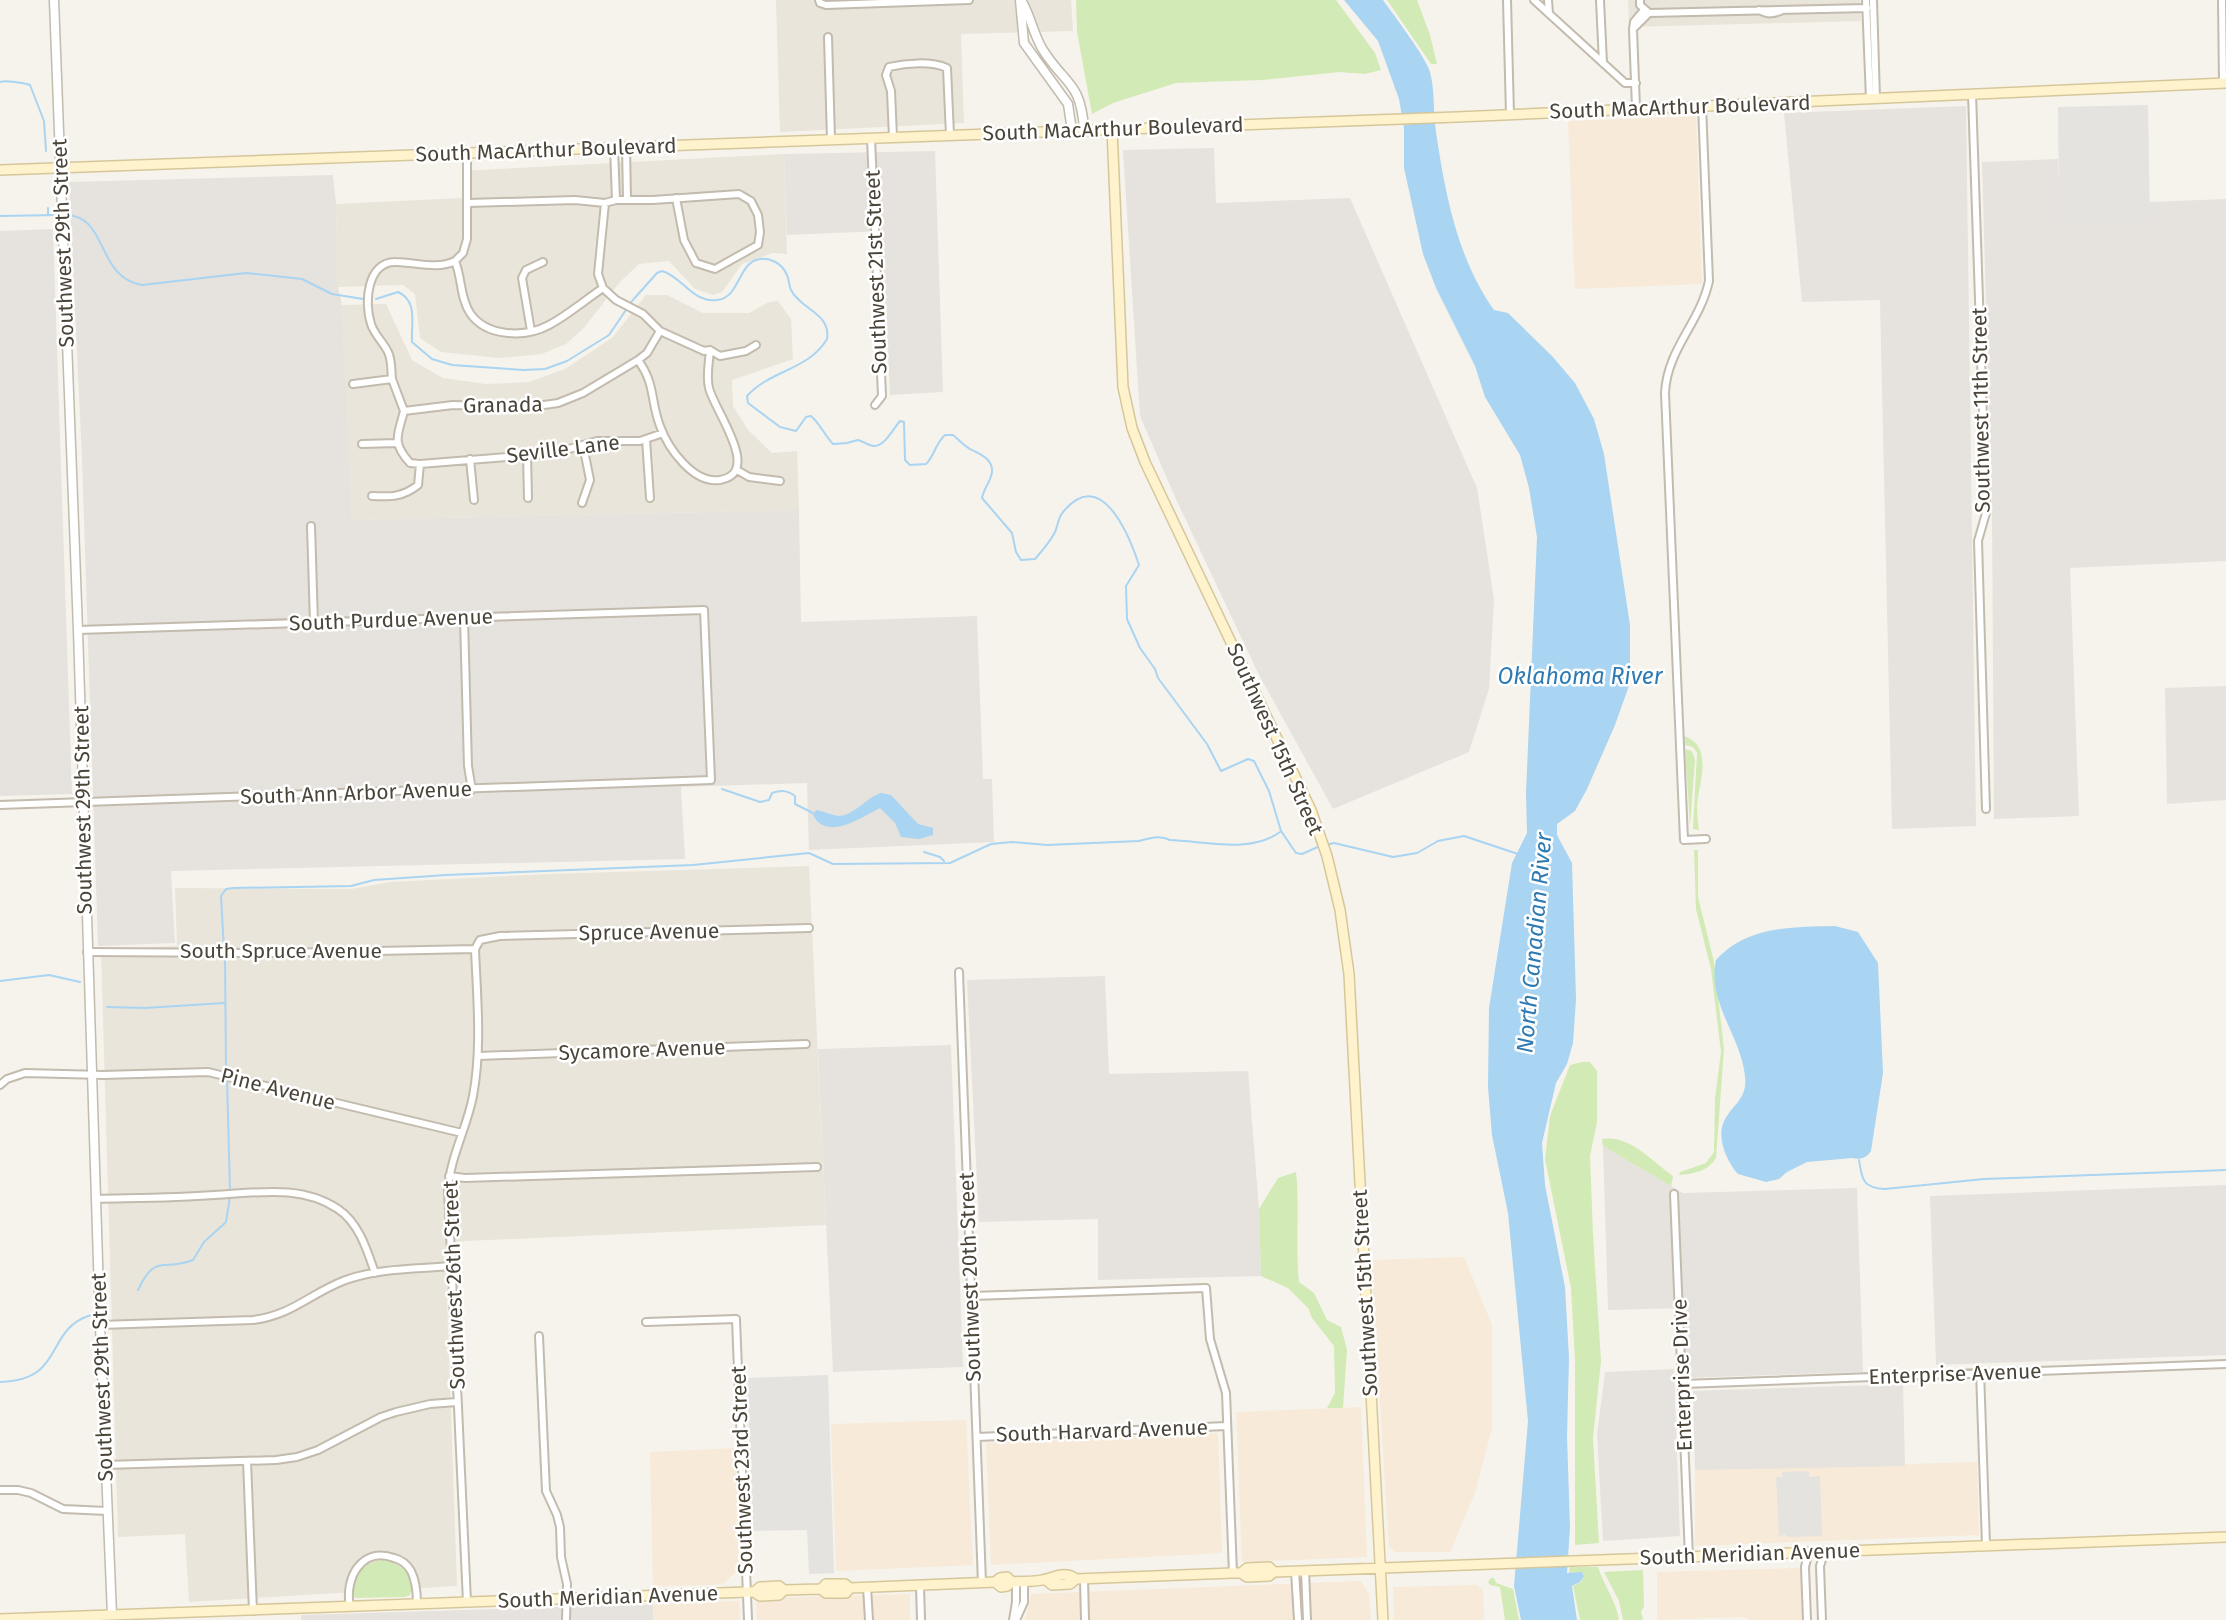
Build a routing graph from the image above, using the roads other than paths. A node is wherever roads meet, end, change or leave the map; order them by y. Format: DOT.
graph roads {
  1 [pos="54,0"];
  2 [pos="819,0"];
  3 [pos="954,0"];
  4 [pos="970,0"];
  5 [pos="1020,0"];
  6 [pos="1507,0"];
  7 [pos="1534,0"];
  8 [pos="1548,0"];
  9 [pos="1600,0"];
  10 [pos="1640,0"];
  11 [pos="1873,0"];
  12 [pos="2221,0"];
  13 [pos="889,1"];
  14 [pos="1846,4"];
  15 [pos="1867,4"];
  16 [pos="1647,12"];
  17 [pos="1549,13"];
  18 [pos="828,37"];
  19 [pos="1603,63"];
  20 [pos="1063,74"];
  21 [pos="1053,82"];
  22 [pos="1636,83"];
  23 [pos="2225,83"];
  24 [pos="1972,94"];
  25 [pos="1873,99"];
  26 [pos="1702,106"];
  27 [pos="1636,108"];
  28 [pos="1510,114"];
  29 [pos="1112,129"];
  30 [pos="1084,130"];
  31 [pos="1072,131"];
  32 [pos="950,135"];
  33 [pos="893,137"];
  34 [pos="871,138"];
  35 [pos="831,139"];
  36 [pos="614,148"];
  37 [pos="626,148"];
  38 [pos="467,153"];
  39 [pos="60,168"];
  40 [pos="0,170"];
  41 [pos="676,198"];
  42 [pos="627,199"];
  43 [pos="615,200"];
  44 [pos="468,203"];
  45 [pos="605,203"];
  46 [pos="455,261"];
  47 [pos="543,262"];
  48 [pos="603,288"];
  49 [pos="531,331"];
  50 [pos="660,331"];
  51 [pos="756,345"];
  52 [pos="710,350"];
  53 [pos="638,360"];
  54 [pos="392,379"];
  55 [pos="353,384"];
  56 [pos="875,405"];
  57 [pos="404,411"];
  58 [pos="663,433"];
  59 [pos="646,439"];
  60 [pos="397,443"];
  61 [pos="362,444"];
  62 [pos="583,445"];
  63 [pos="527,455"];
  64 [pos="470,459"];
  65 [pos="420,464"];
  66 [pos="737,470"];
  67 [pos="779,481"];
  68 [pos="372,496"];
  69 [pos="528,498"];
  70 [pos="650,498"];
  71 [pos="474,500"];
  72 [pos="582,503"];
  73 [pos="311,526"];
  74 [pos="464,618"];
  75 [pos="314,623"];
  76 [pos="78,629"];
  77 [pos="711,780"];
  78 [pos="472,790"];
  79 [pos="83,803"];
  80 [pos="0,806"];
  81 [pos="1986,809"];
  82 [pos="1706,839"];
  83 [pos="809,928"];
  84 [pos="475,949"];
  85 [pos="87,952"];
  86 [pos="959,972"];
  87 [pos="806,1044"];
  88 [pos="479,1056"];
  89 [pos="92,1074"];
  90 [pos="0,1085"];
  91 [pos="463,1133"];
  92 [pos="817,1167"];
  93 [pos="449,1176"];
  94 [pos="1674,1194"];
  95 [pos="96,1199"];
  96 [pos="451,1266"];
  97 [pos="375,1273"];
  98 [pos="971,1296"];
  99 [pos="646,1322"];
  100 [pos="100,1325"];
  101 [pos="538,1336"];
  102 [pos="2226,1364"];
  103 [pos="1980,1371"];
  104 [pos="1683,1384"];
  105 [pos="457,1402"];
  106 [pos="1226,1426"];
  107 [pos="977,1437"];
  108 [pos="247,1461"];
  109 [pos="105,1465"];
  110 [pos="0,1490"];
  111 [pos="107,1511"];
  112 [pos="2226,1537"];
  113 [pos="1986,1545"];
  114 [pos="1809,1551"];
  115 [pos="1825,1551"];
  116 [pos="1689,1557"];
  117 [pos="1379,1567"];
  118 [pos="1300,1571"];
  119 [pos="1237,1573"];
  120 [pos="1080,1579"];
  121 [pos="1017,1581"];
  122 [pos="982,1583"];
  123 [pos="920,1585"];
  124 [pos="867,1587"];
  125 [pos="750,1592"];
  126 [pos="566,1598"];
  127 [pos="467,1602"];
  128 [pos="417,1604"];
  129 [pos="350,1607"];
  130 [pos="253,1611"];
  131 [pos="112,1617"];
  132 [pos="1297,1618"];
  133 [pos="1307,1618"];
  134 [pos="0,1619"];
  135 [pos="1807,1619"];
  136 [pos="1822,1619"];
  137 [pos="566,1620"];
  138 [pos="748,1620"];
  139 [pos="869,1620"];
  140 [pos="921,1620"];
  141 [pos="1015,1620"];
  142 [pos="1085,1620"];
  143 [pos="1382,1620"];
  1 -- 39 [label="street, Southwest 29th Street"];
  2 -- 13 [label="street"];
  3 -- 4 [label="street"];
  3 -- 13 [label="street"];
  5 -- 20 [label="street"];
  5 -- 21 [label="street"];
  6 -- 28 [label="street"];
  7 -- 17 [label="street"];
  8 -- 17 [label="street"];
  9 -- 19 [label="street"];
  10 -- 16 [label="street"];
  11 -- 25 [label="street"];
  12 -- 23 [label="street"];
  14 -- 15 [label="street"];
  14 -- 16 [label="street"];
  15 -- 25 [label="street"];
  16 -- 22 [label="street"];
  17 -- 19 [label="street"];
  18 -- 35 [label="street"];
  19 -- 22 [label="street"];
  20 -- 21 [label="street"];
  20 -- 30 [label="street"];
  21 -- 31 [label="street"];
  22 -- 27 [label="street"];
  23 -- 24 [label="main road, South MacArthur Boulevard"];
  24 -- 25 [label="main road, South MacArthur Boulevard"];
  24 -- 81 [label="street, Southwest 11th Street"];
  25 -- 26 [label="main road, South MacArthur Boulevard"];
  26 -- 27 [label="main road, South MacArthur Boulevard"];
  26 -- 82 [label="street"];
  27 -- 28 [label="main road, South MacArthur Boulevard"];
  28 -- 29 [label="main road, South MacArthur Boulevard"];
  29 -- 30 [label="main road, South MacArthur Boulevard"];
  29 -- 117 [label="main road, Southwest 15th Street"];
  30 -- 31 [label="main road, South MacArthur Boulevard"];
  31 -- 32 [label="main road, South MacArthur Boulevard"];
  32 -- 33 [label="main road, South MacArthur Boulevard"];
  32 -- 33 [label="street"];
  33 -- 34 [label="main road, South MacArthur Boulevard"];
  34 -- 35 [label="main road, South MacArthur Boulevard"];
  34 -- 56 [label="street, Southwest 21st Street"];
  35 -- 37 [label="main road, South MacArthur Boulevard"];
  36 -- 37 [label="main road, South MacArthur Boulevard"];
  36 -- 38 [label="main road, South MacArthur Boulevard"];
  36 -- 43 [label="street"];
  37 -- 42 [label="street"];
  38 -- 39 [label="main road, South MacArthur Boulevard"];
  38 -- 44 [label="street"];
  39 -- 40 [label="main road, South MacArthur Boulevard"];
  39 -- 76 [label="street, Southwest 29th Street"];
  41 -- 41 [label="street"];
  41 -- 42 [label="street"];
  42 -- 43 [label="street"];
  43 -- 45 [label="street"];
  44 -- 45 [label="street"];
  44 -- 46 [label="street"];
  45 -- 48 [label="street"];
  46 -- 49 [label="street"];
  46 -- 54 [label="street"];
  47 -- 49 [label="street"];
  48 -- 49 [label="street"];
  48 -- 50 [label="street"];
  50 -- 52 [label="street"];
  50 -- 53 [label="street, Granada"];
  51 -- 52 [label="street"];
  52 -- 66 [label="street"];
  53 -- 57 [label="street, Granada"];
  53 -- 58 [label="street"];
  54 -- 55 [label="street"];
  54 -- 57 [label="street"];
  57 -- 60 [label="street"];
  58 -- 59 [label="street, Seville Lane"];
  58 -- 66 [label="street"];
  59 -- 62 [label="street, Seville Lane"];
  59 -- 70 [label="street"];
  60 -- 61 [label="street"];
  60 -- 65 [label="street"];
  62 -- 63 [label="street, Seville Lane"];
  62 -- 72 [label="street"];
  63 -- 64 [label="street, Seville Lane"];
  63 -- 69 [label="street"];
  64 -- 65 [label="street, Seville Lane"];
  64 -- 71 [label="street"];
  65 -- 68 [label="street"];
  66 -- 67 [label="street"];
  73 -- 75 [label="street"];
  74 -- 75 [label="street, South Purdue Avenue"];
  74 -- 77 [label="street, South Purdue Avenue"];
  74 -- 78 [label="street"];
  75 -- 76 [label="street, South Purdue Avenue"];
  76 -- 79 [label="street, Southwest 29th Street"];
  77 -- 78 [label="street, South Ann Arbor Avenue"];
  78 -- 79 [label="street, South Ann Arbor Avenue"];
  79 -- 80 [label="street, South Ann Arbor Avenue"];
  79 -- 85 [label="street, Southwest 29th Street"];
  83 -- 84 [label="street, Spruce Avenue"];
  84 -- 85 [label="street, South Spruce Avenue"];
  84 -- 88 [label="street, Southwest 26th Street"];
  85 -- 89 [label="street, Southwest 29th Street"];
  86 -- 98 [label="street, Southwest 20th Street"];
  87 -- 88 [label="street, Sycamore Avenue"];
  88 -- 91 [label="street, Southwest 26th Street"];
  89 -- 90 [label="street, Pine Avenue"];
  89 -- 91 [label="street, Pine Avenue"];
  89 -- 95 [label="street, Southwest 29th Street"];
  91 -- 93 [label="street, Southwest 26th Street"];
  92 -- 93 [label="street"];
  93 -- 96 [label="street, Southwest 26th Street"];
  94 -- 104 [label="street, Enterprise Drive"];
  95 -- 97 [label="street"];
  95 -- 100 [label="street, Southwest 29th Street"];
  96 -- 97 [label="street"];
  96 -- 105 [label="street, Southwest 26th Street"];
  97 -- 100 [label="street"];
  98 -- 106 [label="street"];
  98 -- 107 [label="street, Southwest 20th Street"];
  99 -- 125 [label="street, Southwest 23rd Street"];
  100 -- 109 [label="street, Southwest 29th Street"];
  101 -- 126 [label="street"];
  102 -- 103 [label="street, Enterprise Avenue"];
  103 -- 104 [label="street, Enterprise Avenue"];
  103 -- 113 [label="street"];
  104 -- 116 [label="street, Enterprise Drive"];
  105 -- 108 [label="street"];
  105 -- 127 [label="street, Southwest 26th Street"];
  106 -- 107 [label="street, South Harvard Avenue"];
  106 -- 119 [label="street"];
  107 -- 122 [label="street, Southwest 20th Street"];
  108 -- 109 [label="street"];
  108 -- 130 [label="street"];
  109 -- 111 [label="street, Southwest 29th Street"];
  110 -- 111 [label="street"];
  111 -- 131 [label="street, Southwest 29th Street"];
  112 -- 113 [label="main road, South Meridian Avenue"];
  113 -- 115 [label="main road, South Meridian Avenue"];
  114 -- 115 [label="main road, South Meridian Avenue"];
  114 -- 116 [label="main road, South Meridian Avenue"];
  114 -- 135 [label="street"];
  115 -- 136 [label="street"];
  116 -- 117 [label="main road, South Meridian Avenue"];
  117 -- 118 [label="main road, South Meridian Avenue"];
  117 -- 143 [label="main road, Southwest 15th Street"];
  118 -- 119 [label="main road, South Meridian Avenue"];
  118 -- 132 [label="street"];
  118 -- 133 [label="street"];
  119 -- 120 [label="main road, South Meridian Avenue"];
  120 -- 121 [label="main road, South Meridian Avenue"];
  120 -- 142 [label="street"];
  121 -- 122 [label="main road, South Meridian Avenue"];
  121 -- 141 [label="street"];
  122 -- 123 [label="main road, South Meridian Avenue"];
  123 -- 124 [label="main road, South Meridian Avenue"];
  123 -- 140 [label="street"];
  124 -- 125 [label="main road, South Meridian Avenue"];
  124 -- 139 [label="street"];
  125 -- 126 [label="main road, South Meridian Avenue"];
  125 -- 138 [label="street, Southwest 23rd Street"];
  126 -- 127 [label="main road, South Meridian Avenue"];
  126 -- 137 [label="street"];
  127 -- 128 [label="main road, South Meridian Avenue"];
  128 -- 129 [label="main road, South Meridian Avenue"];
  128 -- 129 [label="street"];
  129 -- 130 [label="main road, South Meridian Avenue"];
  130 -- 131 [label="main road, South Meridian Avenue"];
  131 -- 134 [label="main road, South Meridian Avenue"];
  132 -- 133 [label="street"];
  135 -- 136 [label="street"];
}
